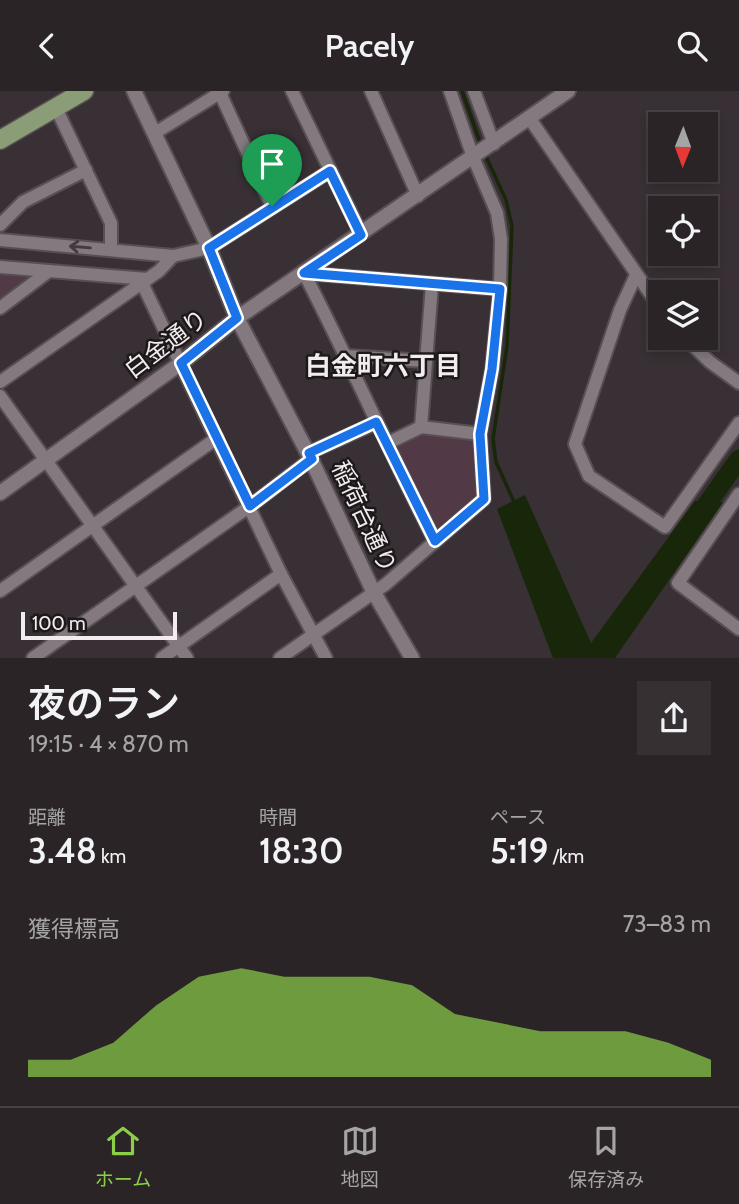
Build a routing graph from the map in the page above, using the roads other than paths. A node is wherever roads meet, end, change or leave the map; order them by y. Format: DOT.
graph roads {
  1 [pos="84,91"];
  2 [pos="134,91"];
  3 [pos="372,91"];
  4 [pos="450,91"];
  5 [pos="474,91"];
  6 [pos="568,91"];
  7 [pos="221,92"];
  8 [pos="295,92"];
  9 [pos="55,106"];
  10 [pos="530,119"];
  11 [pos="155,133"];
  12 [pos="0,140"];
  13 [pos="494,143"];
  14 [pos="473,157"];
  15 [pos="86,170"];
  16 [pos="330,171"];
  17 [pos="418,196"];
  18 [pos="272,206"];
  19 [pos="0,225"];
  20 [pos="361,235"];
  21 [pos="0,240"];
  22 [pos="209,248"];
  23 [pos="111,249"];
  24 [pos="173,256"];
  25 [pos="0,267"];
  26 [pos="50,271"];
  27 [pos="304,273"];
  28 [pos="636,275"];
  29 [pos="144,281"];
  30 [pos="432,284"];
  31 [pos="500,289"];
  32 [pos="648,292"];
  33 [pos="0,307"];
  34 [pos="237,318"];
  35 [pos="698,350"];
  36 [pos="347,356"];
  37 [pos="425,361"];
  38 [pos="181,363"];
  39 [pos="0,382"];
  40 [pos="739,383"];
  41 [pos="0,395"];
  42 [pos="376,422"];
  43 [pos="739,423"];
  44 [pos="421,427"];
  45 [pos="480,434"];
  46 [pos="217,438"];
  47 [pos="388,443"];
  48 [pos="310,456"];
  49 [pos="46,459"];
  50 [pos="0,493"];
  51 [pos="737,500"];
  52 [pos="250,506"];
  53 [pos="92,527"];
  54 [pos="435,541"];
  55 [pos="281,574"];
  56 [pos="136,587"];
  57 [pos="0,591"];
  58 [pos="373,591"];
  59 [pos="739,629"];
  60 [pos="313,634"];
  61 [pos="179,646"];
  62 [pos="33,658"];
  63 [pos="162,658"];
  64 [pos="187,658"];
  65 [pos="280,658"];
  66 [pos="326,658"];
  67 [pos="412,658"];
  1 -- 9 [label="main road"];
  2 -- 11 [label="street, 稲荷台通り"];
  3 -- 17 [label="street"];
  4 -- 14 [label="street"];
  5 -- 13 [label="street"];
  6 -- 10 [label="street, 白金通り"];
  7 -- 11 [label="street"];
  7 -- 18 [label="street"];
  8 -- 16 [label="street"];
  9 -- 12 [label="main road"];
  9 -- 15 [label="street"];
  10 -- 13 [label="street, 白金通り"];
  10 -- 28 [label="street"];
  11 -- 22 [label="street, 稲荷台通り"];
  13 -- 14 [label="street, 白金通り"];
  14 -- 17 [label="street, 白金通り"];
  14 -- 31 [label="street"];
  15 -- 19 [label="street"];
  15 -- 23 [label="street"];
  16 -- 18 [label="street"];
  16 -- 20 [label="street"];
  17 -- 20 [label="street, 白金通り"];
  18 -- 22 [label="street"];
  20 -- 27 [label="street, 白金通り"];
  23 -- 21 [label="street, one-way"];
  22 -- 24 [label="street"];
  22 -- 34 [label="street, 稲荷台通り"];
  23 -- 24 [label="street"];
  24 -- 29 [label="street"];
  25 -- 26 [label="street"];
  26 -- 29 [label="street"];
  26 -- 33 [label="street"];
  27 -- 30 [label="street"];
  27 -- 34 [label="street, 白金通り"];
  27 -- 36 [label="street"];
  28 -- 32 [label="street"];
  28 -- 43 [label="street"];
  29 -- 38 [label="street"];
  29 -- 39 [label="street"];
  30 -- 31 [label="street"];
  30 -- 37 [label="street"];
  31 -- 45 [label="street"];
  34 -- 38 [label="street, 白金通り"];
  34 -- 48 [label="street, 稲荷台通り"];
  35 -- 40 [label="street"];
  36 -- 37 [label="street"];
  36 -- 42 [label="street"];
  37 -- 44 [label="street"];
  38 -- 46 [label="street"];
  38 -- 49 [label="street, 白金通り"];
  41 -- 49 [label="street"];
  42 -- 47 [label="street"];
  42 -- 48 [label="street"];
  44 -- 45 [label="street"];
  44 -- 47 [label="street"];
  45 -- 54 [label="street"];
  46 -- 52 [label="street"];
  46 -- 53 [label="street"];
  47 -- 54 [label="street"];
  48 -- 52 [label="street"];
  48 -- 58 [label="street, 稲荷台通り"];
  49 -- 50 [label="street, 白金通り"];
  49 -- 53 [label="street"];
  51 -- 59 [label="street"];
  52 -- 55 [label="street"];
  52 -- 56 [label="street"];
  53 -- 56 [label="street"];
  53 -- 57 [label="street"];
  54 -- 58 [label="street"];
  55 -- 60 [label="street"];
  55 -- 61 [label="street"];
  56 -- 61 [label="street"];
  56 -- 62 [label="street"];
  58 -- 60 [label="street"];
  58 -- 67 [label="street, 稲荷台通り"];
  60 -- 65 [label="street"];
  60 -- 66 [label="street"];
  61 -- 63 [label="street"];
  61 -- 64 [label="street"];
}
